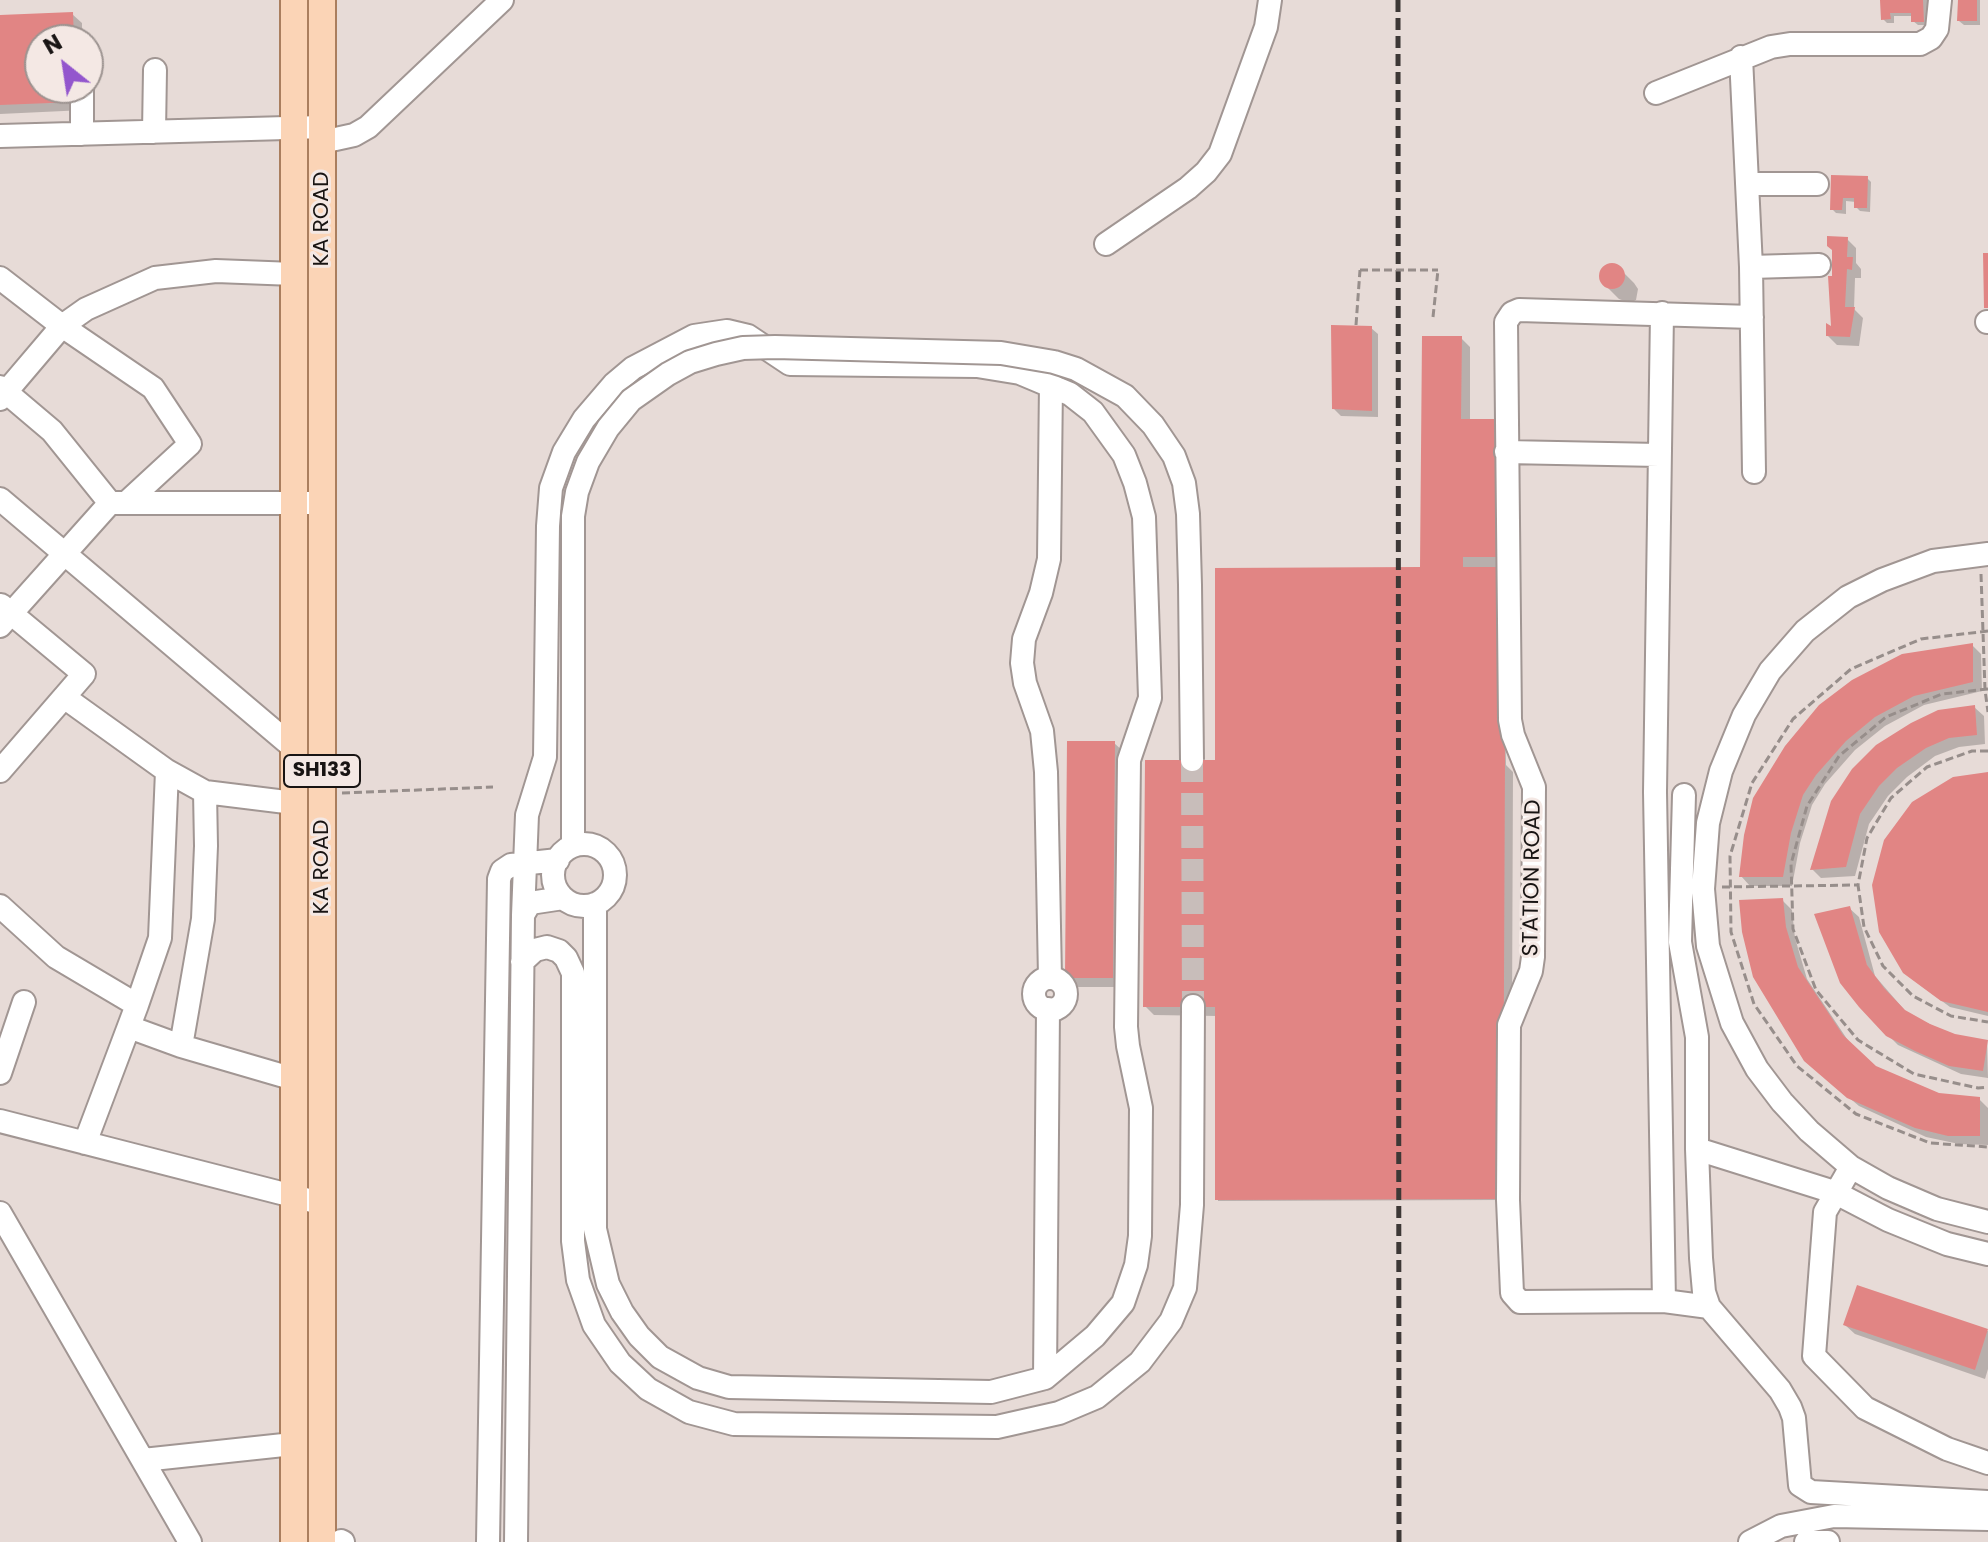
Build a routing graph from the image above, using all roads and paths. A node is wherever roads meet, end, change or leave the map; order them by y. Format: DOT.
graph roads {
  1 [pos="294,0"];
  2 [pos="322,0"];
  3 [pos="502,0"];
  4 [pos="1270,0"];
  5 [pos="1940,0"];
  6 [pos="1741,57"];
  7 [pos="155,70"];
  8 [pos="1656,93"];
  9 [pos="82,104"];
  10 [pos="294,128"];
  11 [pos="154,132"];
  12 [pos="82,134"];
  13 [pos="322,135"];
  14 [pos="0,136"];
  15 [pos="1747,184"];
  16 [pos="1817,184"];
  17 [pos="1106,244"];
  18 [pos="1819,265"];
  19 [pos="1751,267"];
  20 [pos="294,274"];
  21 [pos="0,278"];
  22 [pos="1662,313"];
  23 [pos="1433,317"];
  24 [pos="1752,317"];
  25 [pos="1356,325"];
  26 [pos="62,326"];
  27 [pos="1051,384"];
  28 [pos="2,392"];
  29 [pos="1506,452"];
  30 [pos="1659,455"];
  31 [pos="1754,472"];
  32 [pos="0,499"];
  33 [pos="118,503"];
  34 [pos="322,503"];
  35 [pos="294,504"];
  36 [pos="63,553"];
  37 [pos="1984,554"];
  38 [pos="4,614"];
  39 [pos="1986,631"];
  40 [pos="1986,689"];
  41 [pos="64,697"];
  42 [pos="1988,712"];
  43 [pos="294,748"];
  44 [pos="1988,751"];
  45 [pos="1192,760"];
  46 [pos="0,771"];
  47 [pos="167,771"];
  48 [pos="493,787"];
  49 [pos="205,792"];
  50 [pos="1655,792"];
  51 [pos="322,794"];
  52 [pos="1684,795"];
  53 [pos="1714,799"];
  54 [pos="294,803"];
  55 [pos="565,853"];
  56 [pos="524,862"];
  57 [pos="1858,885"];
  58 [pos="1791,886"];
  59 [pos="1731,887"];
  60 [pos="563,898"];
  61 [pos="595,904"];
  62 [pos="0,906"];
  63 [pos="523,915"];
  64 [pos="522,962"];
  65 [pos="24,1002"];
  66 [pos="137,1005"];
  67 [pos="1193,1006"];
  68 [pos="1988,1022"];
  69 [pos="129,1027"];
  70 [pos="181,1046"];
  71 [pos="0,1073"];
  72 [pos="294,1079"];
  73 [pos="1988,1087"];
  74 [pos="0,1121"];
  75 [pos="85,1143"];
  76 [pos="1988,1147"];
  77 [pos="1697,1149"];
  78 [pos="1851,1167"];
  79 [pos="1834,1192"];
  80 [pos="294,1196"];
  81 [pos="324,1204"];
  82 [pos="0,1213"];
  83 [pos="1988,1222"];
  84 [pos="1988,1254"];
  85 [pos="1664,1301"];
  86 [pos="1709,1307"];
  87 [pos="1045,1378"];
  88 [pos="293,1444"];
  89 [pos="143,1460"];
  90 [pos="1988,1463"];
  91 [pos="1988,1502"];
  92 [pos="1988,1519"];
  93 [pos="518,1537"];
  94 [pos="484,1538"];
  95 [pos="190,1542"];
  96 [pos="294,1542"];
  97 [pos="337,1542"];
  98 [pos="1750,1542"];
  99 [pos="1806,1542"];
  100 [pos="1828,1542"];
  1 -- 10 [label="main road, KA ROAD / SH133"];
  2 -- 13 [label="main road, KA ROAD / SH133"];
  3 -- 13 [label="street"];
  4 -- 17 [label="street"];
  5 -- 6 [label="street"];
  6 -- 8 [label="street"];
  6 -- 15 [label="street"];
  7 -- 11 [label="street"];
  9 -- 12 [label="street"];
  10 -- 11 [label="street"];
  10 -- 13 [label="street"];
  10 -- 20 [label="main road, KA ROAD / SH133"];
  11 -- 12 [label="street"];
  12 -- 14 [label="street"];
  13 -- 34 [label="main road, KA ROAD / SH133"];
  15 -- 16 [label="street"];
  15 -- 19 [label="street"];
  18 -- 19 [label="street"];
  19 -- 24 [label="street"];
  20 -- 26 [label="street"];
  20 -- 35 [label="main road, KA ROAD / SH133"];
  21 -- 26 [label="street"];
  22 -- 24 [label="street"];
  22 -- 29 [label="street, STATION ROAD"];
  22 -- 30 [label="street"];
  23 -- 25 [label="path, bridge"];
  24 -- 31 [label="street"];
  26 -- 28 [label="street"];
  26 -- 33 [label="street"];
  27 -- 56 [label="street"];
  27 -- 87 [label="street"];
  27 -- 87 [label="street"];
  28 -- 33 [label="street"];
  29 -- 30 [label="street"];
  29 -- 85 [label="street, STATION ROAD"];
  30 -- 50 [label="street"];
  32 -- 36 [label="street"];
  33 -- 35 [label="street"];
  33 -- 36 [label="street"];
  34 -- 35 [label="street"];
  34 -- 51 [label="main road, KA ROAD / SH133"];
  35 -- 43 [label="main road, KA ROAD / SH133"];
  36 -- 38 [label="street"];
  36 -- 43 [label="street"];
  37 -- 39 [label="path"];
  37 -- 53 [label="street"];
  38 -- 41 [label="street"];
  39 -- 40 [label="path"];
  39 -- 59 [label="path"];
  40 -- 42 [label="path"];
  40 -- 58 [label="path"];
  41 -- 46 [label="street"];
  41 -- 47 [label="street"];
  43 -- 54 [label="main road, KA ROAD / SH133"];
  44 -- 57 [label="path"];
  45 -- 55 [label="street, bridge"];
  47 -- 49 [label="street"];
  47 -- 66 [label="street"];
  48 -- 51 [label="path"];
  49 -- 54 [label="street"];
  49 -- 70 [label="street"];
  50 -- 52 [label="street"];
  50 -- 85 [label="street"];
  51 -- 81 [label="main road, KA ROAD / SH133"];
  52 -- 53 [label="street"];
  52 -- 77 [label="street"];
  53 -- 78 [label="street"];
  54 -- 72 [label="main road, KA ROAD / SH133"];
  55 -- 56 [label="street"];
  55 -- 60 [label="street"];
  55 -- 61 [label="street"];
  56 -- 63 [label="street"];
  56 -- 94 [label="street"];
  57 -- 58 [label="path"];
  57 -- 68 [label="path"];
  58 -- 59 [label="path"];
  58 -- 73 [label="path"];
  59 -- 76 [label="path"];
  60 -- 61 [label="street"];
  60 -- 63 [label="street"];
  61 -- 87 [label="street"];
  62 -- 66 [label="street"];
  63 -- 64 [label="street"];
  64 -- 67 [label="street"];
  64 -- 93 [label="street"];
  65 -- 71 [label="street"];
  66 -- 69 [label="street"];
  69 -- 70 [label="street"];
  69 -- 75 [label="street"];
  70 -- 72 [label="street"];
  72 -- 80 [label="main road, KA ROAD / SH133"];
  74 -- 75 [label="street"];
  75 -- 80 [label="street"];
  77 -- 79 [label="street"];
  77 -- 86 [label="street"];
  78 -- 79 [label="street"];
  78 -- 83 [label="street"];
  79 -- 84 [label="street"];
  79 -- 90 [label="street"];
  80 -- 81 [label="street"];
  80 -- 88 [label="main road, KA ROAD / SH133"];
  81 -- 97 [label="main road, KA ROAD / SH133"];
  82 -- 89 [label="street"];
  85 -- 86 [label="street, STATION ROAD"];
  86 -- 91 [label="street"];
  88 -- 89 [label="street"];
  88 -- 96 [label="main road, KA ROAD / SH133"];
  89 -- 95 [label="street"];
  92 -- 98 [label="street"];
  99 -- 100 [label="street"];
}
